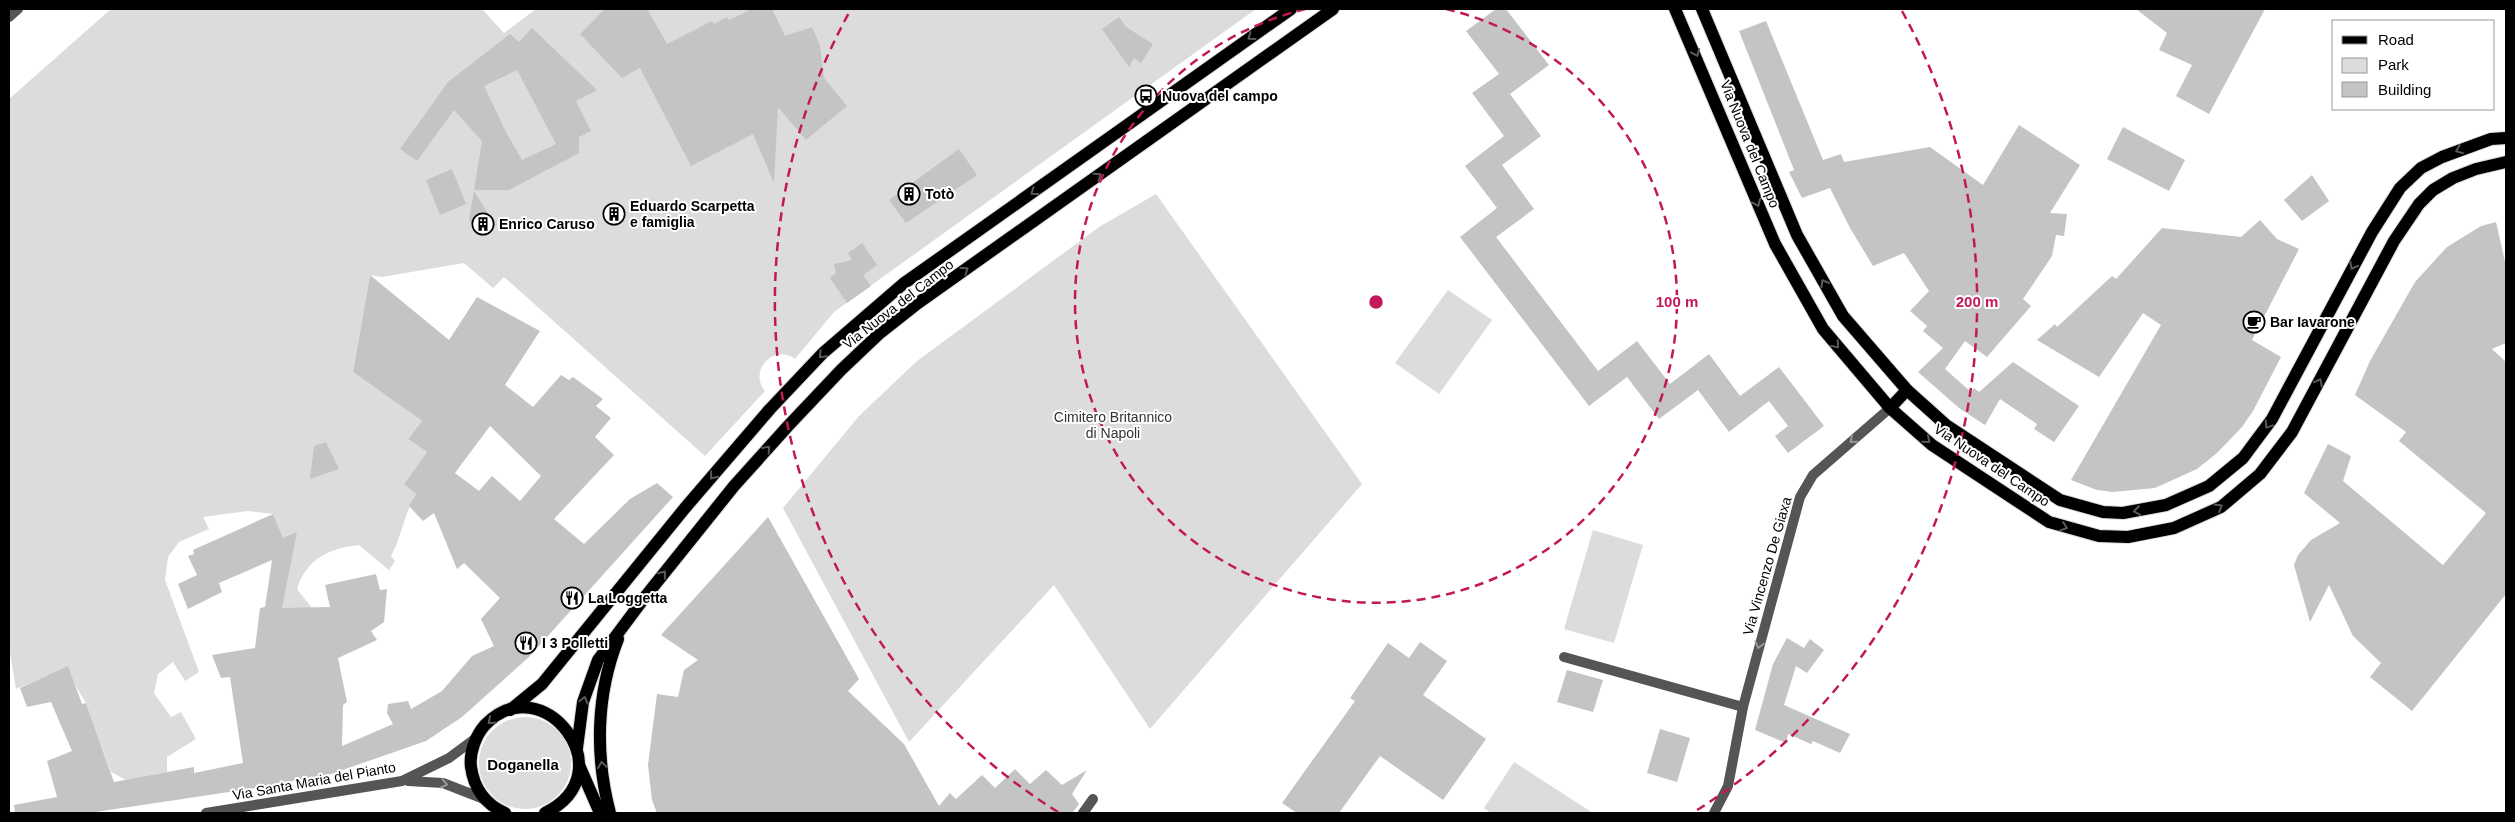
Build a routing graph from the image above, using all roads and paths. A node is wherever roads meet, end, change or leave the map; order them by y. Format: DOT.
graph roads {
  1 [pos="18,9"];
  2 [pos="1291,9"];
  3 [pos="1333,9"];
  4 [pos="1676,9"];
  5 [pos="1702,9"];
  6 [pos="9,17"];
  7 [pos="2506,138"];
  8 [pos="2506,162"];
  9 [pos="1907,390"];
  10 [pos="1890,408"];
  11 [pos="623,627"];
  12 [pos="1564,657"];
  13 [pos="1743,707"];
  14 [pos="510,710"];
  15 [pos="476,738"];
  16 [pos="577,748"];
  17 [pos="579,765"];
  18 [pos="402,781"];
  19 [pos="484,799"];
  20 [pos="1093,799"];
  21 [pos="206,813"];
  22 [pos="505,813"];
  23 [pos="545,813"];
  24 [pos="600,813"];
  25 [pos="610,813"];
  26 [pos="1083,813"];
  27 [pos="1714,813"];
  1 -- 6 [label="street"];
  2 -- 14 [label="main road, Via Nuova del Campo, one-way"];
  11 -- 3 [label="main road, Via Nuova del Campo, one-way"];
  4 -- 10 [label="main road, Via Nuova del Campo, one-way"];
  9 -- 5 [label="main road, Via Nuova del Campo, one-way"];
  7 -- 9 [label="main road, Via Nuova del Campo, one-way"];
  10 -- 8 [label="main road, Via Nuova del Campo, one-way"];
  9 -- 10 [label="main road"];
  10 -- 13 [label="street, Via Vincenzo De Giaxa, one-way"];
  16 -- 11 [label="main road, Via Nuova del Campo, one-way"];
  25 -- 11 [label="main road, one-way"];
  12 -- 13 [label="street"];
  13 -- 27 [label="street, Via Vincenzo De Giaxa"];
  14 -- 15 [label="main road, Via Nuova del Campo, one-way"];
  14 -- 16 [label="main road"];
  15 -- 18 [label="street, Via Santa Maria del Pianto"];
  15 -- 19 [label="main road"];
  16 -- 17 [label="main road"];
  17 -- 23 [label="main road"];
  17 -- 24 [label="main road"];
  18 -- 19 [label="street, one-way"];
  18 -- 21 [label="street, Via Santa Maria del Pianto"];
  19 -- 22 [label="main road"];
  20 -- 26 [label="street"];
}
